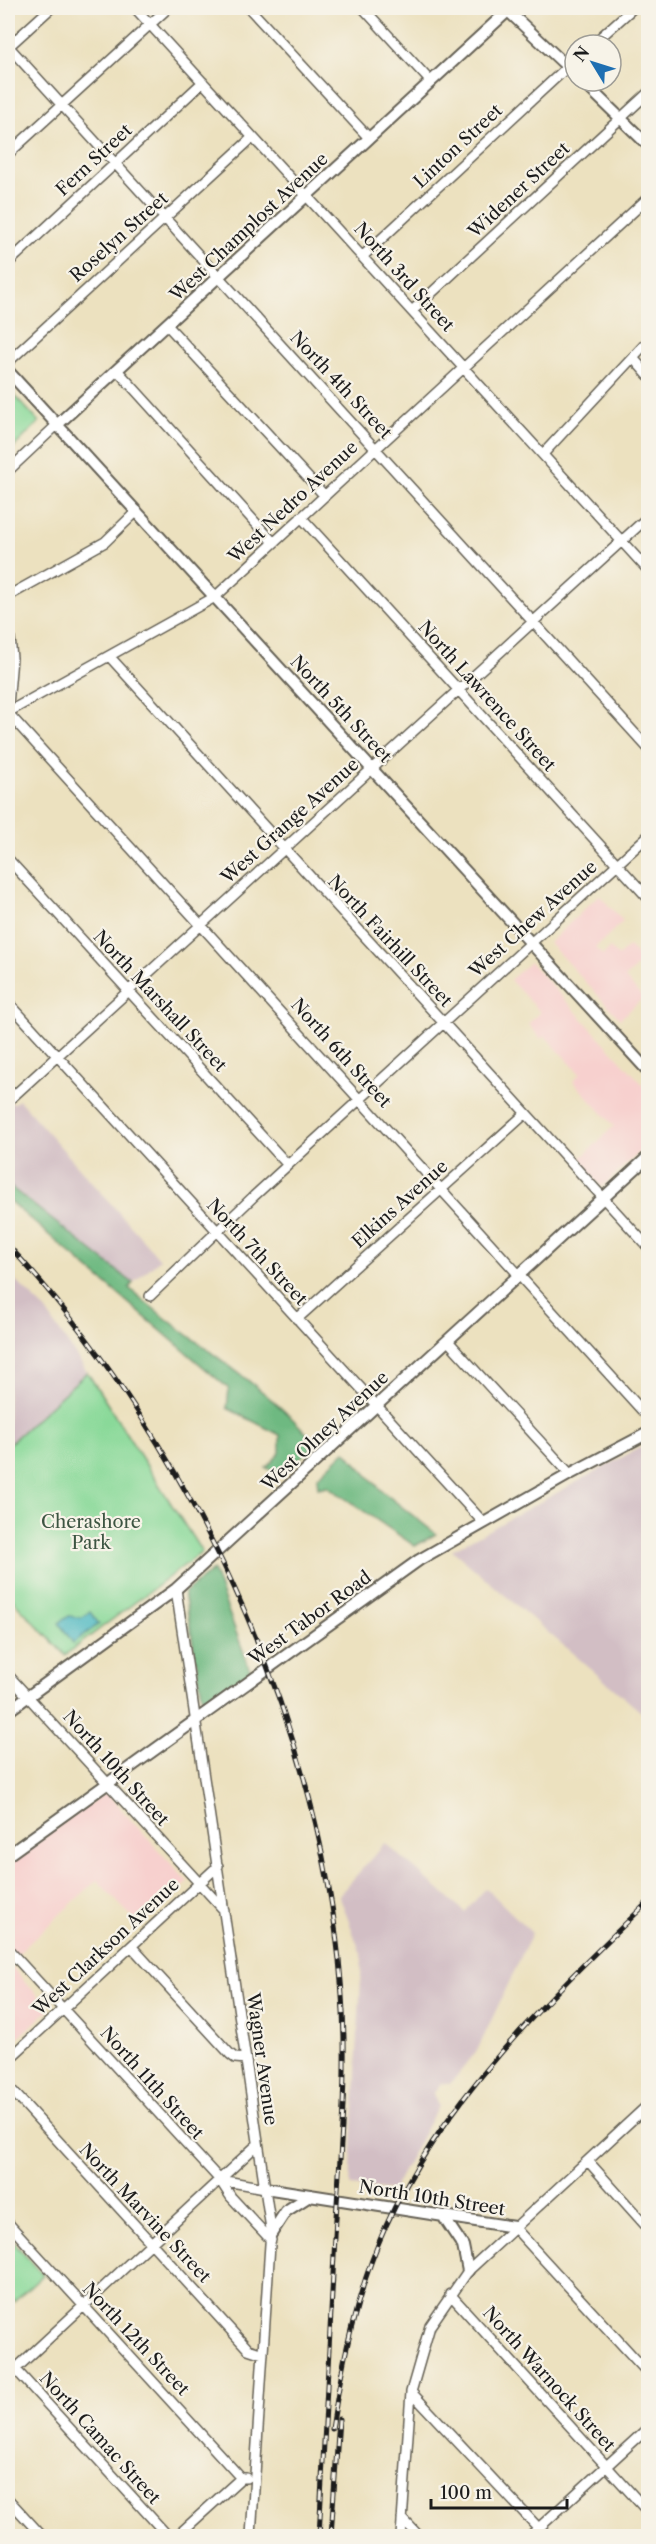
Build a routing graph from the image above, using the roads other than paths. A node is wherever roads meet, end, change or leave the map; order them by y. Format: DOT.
graph roads {
  1 [pos="51,8"];
  2 [pos="135,8"];
  3 [pos="168,8"];
  4 [pos="249,8"];
  5 [pos="363,8"];
  6 [pos="633,8"];
  7 [pos="508,9"];
  8 [pos="150,24"];
  9 [pos="605,33"];
  10 [pos="8,47"];
  11 [pos="563,58"];
  12 [pos="563,76"];
  13 [pos="203,82"];
  14 [pos="431,82"];
  15 [pos="594,93"];
  16 [pos="648,93"];
  17 [pos="60,106"];
  18 [pos="621,119"];
  19 [pos="253,137"];
  20 [pos="369,138"];
  21 [pos="648,145"];
  22 [pos="8,154"];
  23 [pos="115,164"];
  24 [pos="307,196"];
  25 [pos="648,198"];
  26 [pos="165,218"];
  27 [pos="363,256"];
  28 [pos="8,262"];
  29 [pos="219,278"];
  30 [pos="412,311"];
  31 [pos="167,325"];
  32 [pos="648,341"];
  33 [pos="633,358"];
  34 [pos="8,362"];
  35 [pos="465,368"];
  36 [pos="117,370"];
  37 [pos="8,371"];
  38 [pos="648,375"];
  39 [pos="58,424"];
  40 [pos="376,448"];
  41 [pos="543,454"];
  42 [pos="8,471"];
  43 [pos="324,495"];
  44 [pos="137,511"];
  45 [pos="301,517"];
  46 [pos="648,517"];
  47 [pos="622,541"];
  48 [pos="273,542"];
  49 [pos="648,570"];
  50 [pos="8,596"];
  51 [pos="215,597"];
  52 [pos="8,618"];
  53 [pos="534,622"];
  54 [pos="109,656"];
  55 [pos="459,690"];
  56 [pos="8,705"];
  57 [pos="8,712"];
  58 [pos="648,748"];
  59 [pos="373,769"];
  60 [pos="648,836"];
  61 [pos="284,850"];
  62 [pos="8,859"];
  63 [pos="618,864"];
  64 [pos="648,898"];
  65 [pos="202,923"];
  66 [pos="532,942"];
  67 [pos="129,991"];
  68 [pos="8,1002"];
  69 [pos="443,1023"];
  70 [pos="57,1058"];
  71 [pos="648,1071"];
  72 [pos="361,1099"];
  73 [pos="8,1101"];
  74 [pos="525,1114"];
  75 [pos="648,1157"];
  76 [pos="288,1165"];
  77 [pos="443,1189"];
  78 [pos="603,1199"];
  79 [pos="215,1232"];
  80 [pos="648,1247"];
  81 [pos="520,1275"];
  82 [pos="150,1296"];
  83 [pos="297,1319"];
  84 [pos="448,1341"];
  85 [pos="376,1406"];
  86 [pos="648,1417"];
  87 [pos="648,1433"];
  88 [pos="570,1474"];
  89 [pos="483,1522"];
  90 [pos="176,1589"];
  91 [pos="8,1675"];
  92 [pos="27,1697"];
  93 [pos="8,1711"];
  94 [pos="196,1719"];
  95 [pos="107,1783"];
  96 [pos="8,1855"];
  97 [pos="218,1866"];
  98 [pos="200,1884"];
  99 [pos="224,1910"];
  100 [pos="132,1947"];
  101 [pos="8,1949"];
  102 [pos="63,2009"];
  103 [pos="246,2059"];
  104 [pos="8,2060"];
  105 [pos="8,2086"];
  106 [pos="648,2105"];
  107 [pos="258,2144"];
  108 [pos="588,2161"];
  109 [pos="220,2180"];
  110 [pos="265,2188"];
  111 [pos="311,2195"];
  112 [pos="443,2216"];
  113 [pos="8,2223"];
  114 [pos="514,2227"];
  115 [pos="648,2228"];
  116 [pos="271,2237"];
  117 [pos="151,2244"];
  118 [pos="468,2271"];
  119 [pos="450,2294"];
  120 [pos="83,2306"];
  121 [pos="263,2354"];
  122 [pos="8,2361"];
  123 [pos="11,2373"];
  124 [pos="648,2373"];
  125 [pos="411,2391"];
  126 [pos="648,2428"];
  127 [pos="606,2466"];
  128 [pos="241,2478"];
  129 [pos="255,2479"];
  130 [pos="8,2499"];
  131 [pos="648,2512"];
  132 [pos="402,2518"];
  133 [pos="539,2529"];
  134 [pos="42,2536"];
  135 [pos="168,2536"];
  136 [pos="177,2536"];
  137 [pos="250,2536"];
  138 [pos="401,2536"];
  139 [pos="419,2536"];
  140 [pos="531,2536"];
  141 [pos="546,2536"];
  1 -- 10 [label="street"];
  2 -- 8 [label="street, North 3rd Street"];
  3 -- 8 [label="street"];
  4 -- 20 [label="street"];
  5 -- 14 [label="street"];
  6 -- 9 [label="street"];
  7 -- 11 [label="street"];
  7 -- 14 [label="street, West Champlost Avenue"];
  8 -- 13 [label="street, North 3rd Street"];
  8 -- 17 [label="street"];
  10 -- 17 [label="street, North 4th Street"];
  12 -- 27 [label="street, Linton Street"];
  13 -- 19 [label="street, North 3rd Street"];
  13 -- 23 [label="street, Fern Street"];
  14 -- 20 [label="street, West Champlost Avenue"];
  15 -- 18 [label="street"];
  16 -- 18 [label="street, Widener Street"];
  17 -- 22 [label="street"];
  17 -- 23 [label="street, North 4th Street"];
  18 -- 21 [label="street"];
  18 -- 30 [label="street, Widener Street"];
  19 -- 24 [label="street, North 3rd Street"];
  19 -- 26 [label="street, Roselyn Street"];
  20 -- 24 [label="street, West Champlost Avenue"];
  23 -- 26 [label="street, North 4th Street"];
  23 -- 28 [label="street, Fern Street"];
  24 -- 27 [label="street, North 3rd Street"];
  24 -- 29 [label="street, West Champlost Avenue"];
  25 -- 35 [label="street, West Nedro Avenue"];
  26 -- 29 [label="street, North 4th Street"];
  26 -- 34 [label="street, Roselyn Street"];
  27 -- 30 [label="street, North 3rd Street"];
  29 -- 31 [label="street, West Champlost Avenue"];
  29 -- 40 [label="street, North 4th Street"];
  30 -- 35 [label="street, North 3rd Street"];
  31 -- 36 [label="street, West Champlost Avenue"];
  31 -- 43 [label="street"];
  32 -- 33 [label="street"];
  33 -- 38 [label="street"];
  33 -- 41 [label="street"];
  35 -- 40 [label="street, West Nedro Avenue"];
  35 -- 41 [label="street, North 3rd Street"];
  36 -- 39 [label="street, West Champlost Avenue"];
  36 -- 48 [label="street"];
  37 -- 39 [label="street, North 5th Street"];
  39 -- 42 [label="street, West Champlost Avenue"];
  39 -- 44 [label="street, North 5th Street"];
  40 -- 43 [label="street, West Nedro Avenue"];
  40 -- 53 [label="street, North 4th Street"];
  41 -- 47 [label="street, North 3rd Street"];
  43 -- 45 [label="street, West Nedro Avenue"];
  44 -- 50 [label="street"];
  44 -- 51 [label="street, North 5th Street"];
  45 -- 48 [label="street, West Nedro Avenue"];
  45 -- 55 [label="street, North Lawrence Street"];
  46 -- 47 [label="street, West Grange Avenue"];
  47 -- 49 [label="street, North 3rd Street"];
  47 -- 53 [label="street, West Grange Avenue"];
  48 -- 51 [label="street, West Nedro Avenue"];
  51 -- 54 [label="street, West Nedro Avenue"];
  51 -- 59 [label="street, North 5th Street"];
  52 -- 56 [label="street"];
  53 -- 55 [label="street, West Grange Avenue"];
  53 -- 58 [label="street, North 4th Street"];
  54 -- 57 [label="street, West Nedro Avenue"];
  54 -- 61 [label="street, North Fairhill Street"];
  55 -- 59 [label="street, West Grange Avenue"];
  55 -- 63 [label="street, North Lawrence Street"];
  57 -- 65 [label="street, North 6th Street"];
  59 -- 61 [label="street, West Grange Avenue"];
  59 -- 66 [label="street, North 5th Street"];
  60 -- 63 [label="street, West Chew Avenue"];
  61 -- 65 [label="street, West Grange Avenue"];
  61 -- 69 [label="street, North Fairhill Street"];
  62 -- 67 [label="street, North Marshall Street"];
  63 -- 64 [label="street, North Lawrence Street"];
  63 -- 66 [label="street, West Chew Avenue"];
  65 -- 67 [label="street, West Grange Avenue"];
  65 -- 72 [label="street, North 6th Street"];
  66 -- 69 [label="street, West Chew Avenue"];
  66 -- 71 [label="street, North 5th Street"];
  67 -- 70 [label="street, West Grange Avenue"];
  67 -- 76 [label="street, North Marshall Street"];
  68 -- 70 [label="street, North 7th Street"];
  69 -- 72 [label="street, West Chew Avenue"];
  69 -- 74 [label="street, North Fairhill Street"];
  70 -- 73 [label="street, West Grange Avenue"];
  70 -- 79 [label="street, North 7th Street"];
  72 -- 76 [label="street, West Chew Avenue"];
  72 -- 77 [label="street, North 6th Street"];
  74 -- 77 [label="street, Elkins Avenue"];
  74 -- 78 [label="street, North Fairhill Street"];
  75 -- 78 [label="street, West Olney Avenue"];
  76 -- 79 [label="street, West Chew Avenue"];
  77 -- 81 [label="street, North 6th Street"];
  77 -- 83 [label="street, Elkins Avenue"];
  78 -- 80 [label="street, North Fairhill Street"];
  78 -- 81 [label="street, West Olney Avenue"];
  79 -- 82 [label="street, West Chew Avenue"];
  79 -- 83 [label="street, North 7th Street"];
  81 -- 84 [label="street, West Olney Avenue"];
  81 -- 86 [label="street, North 6th Street"];
  83 -- 85 [label="street, North 7th Street"];
  84 -- 85 [label="street, West Olney Avenue"];
  84 -- 88 [label="street"];
  85 -- 89 [label="street, North 7th Street"];
  85 -- 90 [label="street, West Olney Avenue"];
  87 -- 88 [label="street, West Tabor Road"];
  88 -- 89 [label="street, West Tabor Road"];
  89 -- 94 [label="street, West Tabor Road"];
  90 -- 92 [label="street, West Olney Avenue"];
  90 -- 94 [label="street, Wagner Avenue"];
  91 -- 92 [label="street, North 10th Street"];
  92 -- 93 [label="street, West Olney Avenue"];
  92 -- 95 [label="street, North 10th Street"];
  94 -- 95 [label="street, West Tabor Road"];
  94 -- 97 [label="street, Wagner Avenue"];
  95 -- 96 [label="street, West Tabor Road"];
  95 -- 98 [label="street, North 10th Street"];
  97 -- 98 [label="street"];
  97 -- 99 [label="street, Wagner Avenue"];
  98 -- 99 [label="street, North 10th Street"];
  98 -- 100 [label="street, West Clarkson Avenue"];
  99 -- 103 [label="street, Wagner Avenue"];
  100 -- 102 [label="street, West Clarkson Avenue"];
  100 -- 103 [label="street"];
  101 -- 102 [label="street, North 11th Street"];
  102 -- 104 [label="street, West Clarkson Avenue"];
  102 -- 109 [label="street, North 11th Street"];
  103 -- 107 [label="street, Wagner Avenue"];
  105 -- 117 [label="street, North Marvine Street"];
  106 -- 108 [label="street"];
  107 -- 109 [label="street"];
  107 -- 110 [label="street, Wagner Avenue"];
  108 -- 114 [label="street"];
  108 -- 115 [label="street"];
  109 -- 110 [label="street, North 10th Street"];
  109 -- 116 [label="street, North 11th Street"];
  109 -- 117 [label="street"];
  110 -- 111 [label="street, North 10th Street"];
  110 -- 116 [label="street, Wagner Avenue"];
  111 -- 112 [label="street, North 10th Street"];
  111 -- 116 [label="street"];
  112 -- 114 [label="street, North 10th Street"];
  112 -- 118 [label="street"];
  113 -- 120 [label="street, North 12th Street"];
  114 -- 118 [label="street"];
  114 -- 124 [label="street, North 10th Street"];
  116 -- 121 [label="street, Wagner Avenue"];
  117 -- 120 [label="street"];
  117 -- 121 [label="street, North Marvine Street"];
  118 -- 119 [label="street"];
  119 -- 125 [label="street"];
  119 -- 127 [label="street, North Warnock Street"];
  120 -- 123 [label="street"];
  120 -- 128 [label="street, North 12th Street"];
  121 -- 129 [label="street, Wagner Avenue"];
  122 -- 123 [label="street, North Camac Street"];
  123 -- 135 [label="street, North Camac Street"];
  125 -- 132 [label="street"];
  125 -- 133 [label="street"];
  126 -- 127 [label="street"];
  127 -- 131 [label="street, North Warnock Street"];
  127 -- 133 [label="street"];
  128 -- 129 [label="street"];
  128 -- 136 [label="street"];
  129 -- 137 [label="street, Wagner Avenue"];
  130 -- 134 [label="street"];
  132 -- 138 [label="street"];
  132 -- 139 [label="street"];
  133 -- 140 [label="street"];
  133 -- 141 [label="street"];
}
